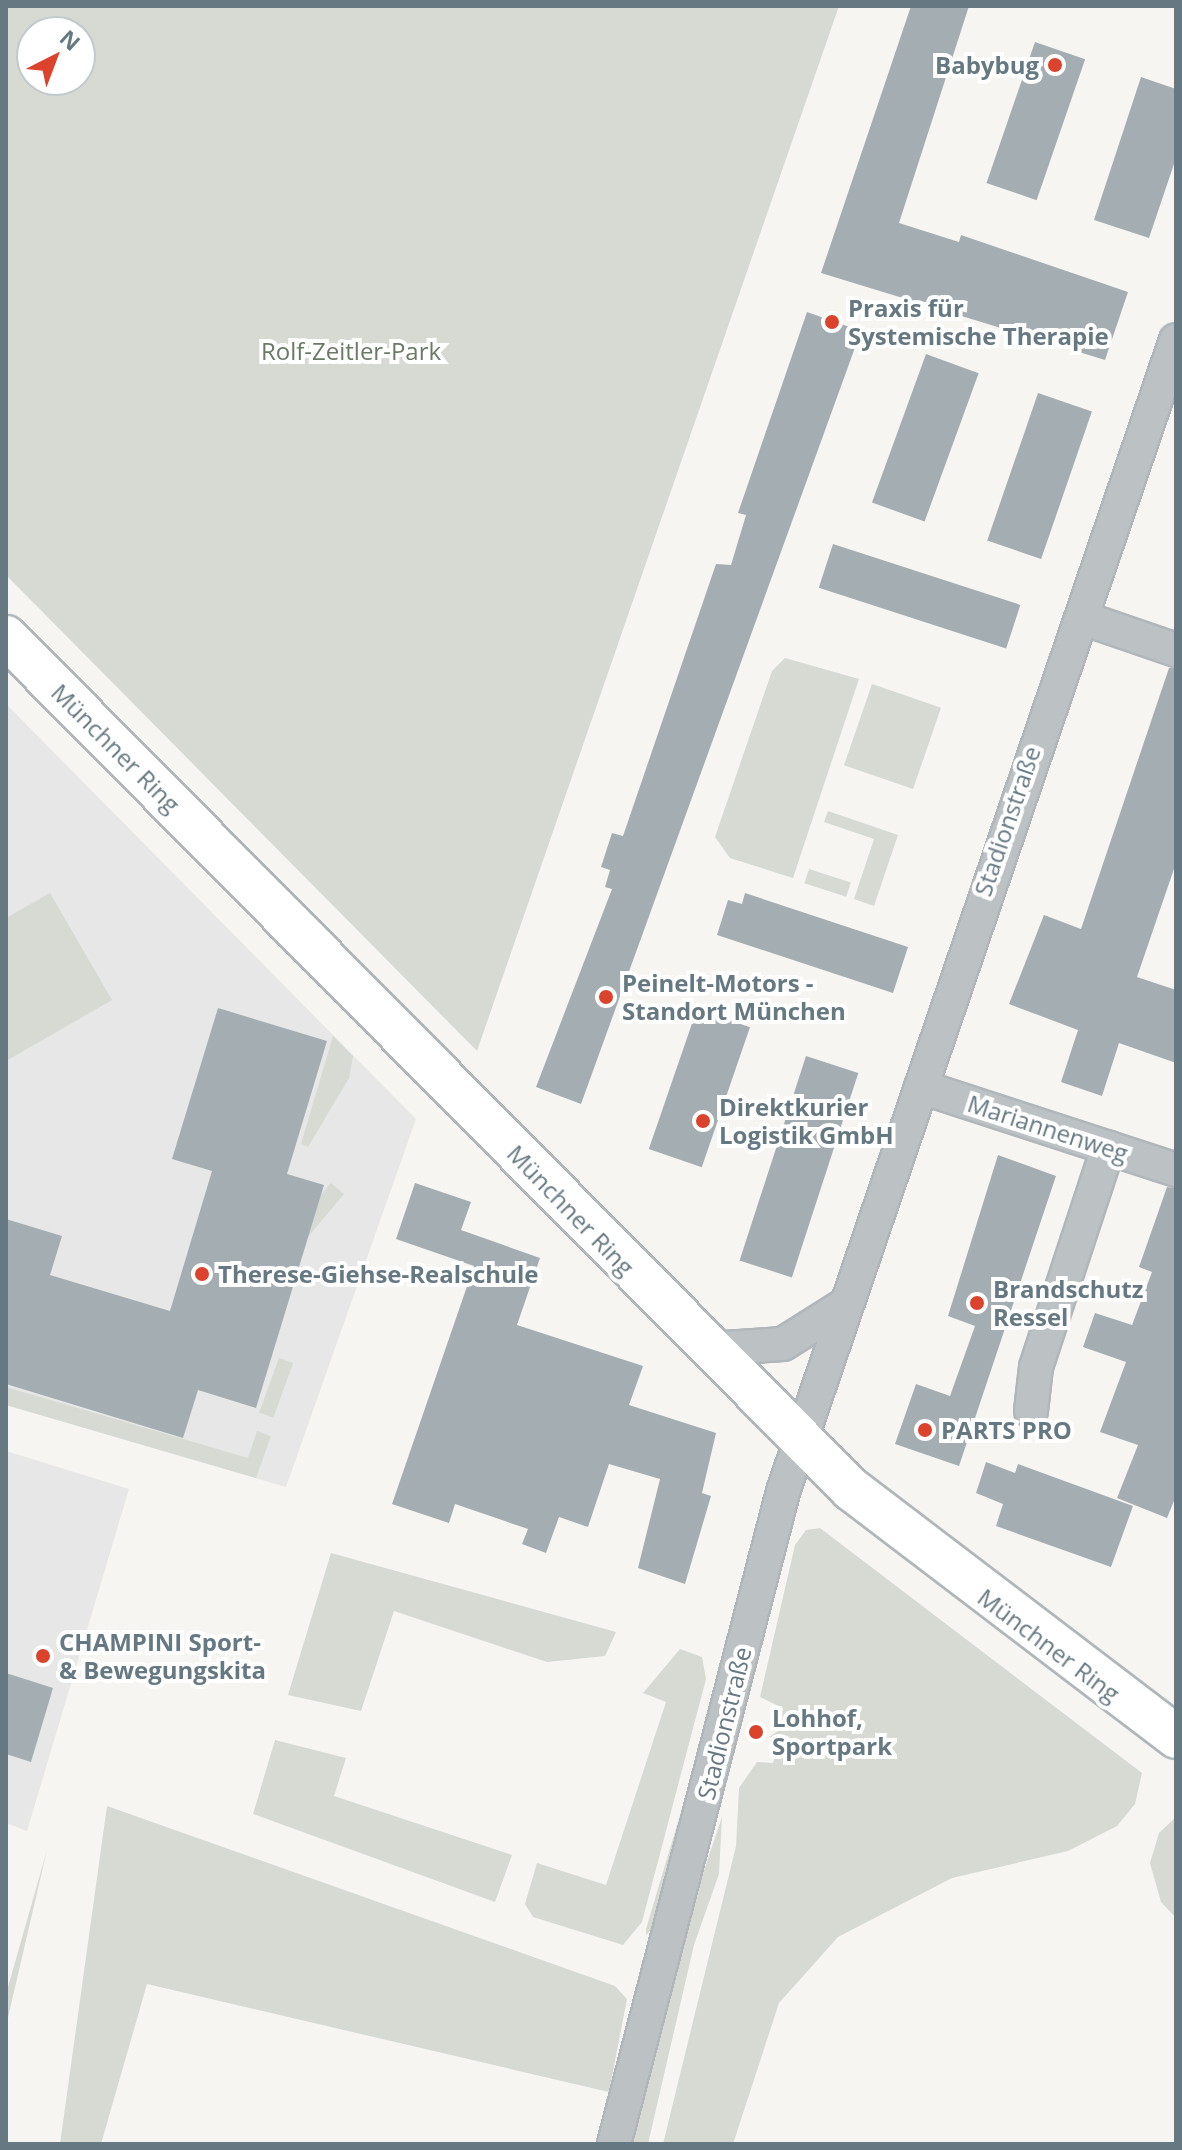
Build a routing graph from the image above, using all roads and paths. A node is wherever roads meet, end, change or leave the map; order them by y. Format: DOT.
graph roads {
  1 [pos="1176,340"];
  2 [pos="1083,618"];
  3 [pos="6,637"];
  4 [pos="1176,650"];
  5 [pos="921,1087"];
  6 [pos="1108,1148"];
  7 [pos="1176,1170"];
  8 [pos="845,1305"];
  9 [pos="710,1349"];
  10 [pos="1031,1411"];
  11 [pos="800,1439"];
  12 [pos="1176,1737"];
  13 [pos="614,2144"];
  1 -- 2 [label="street, Stadionstraße"];
  2 -- 4 [label="street"];
  2 -- 5 [label="street, Stadionstraße"];
  3 -- 9 [label="main road, Münchner Ring"];
  5 -- 6 [label="street, Mariannenweg"];
  5 -- 8 [label="street, Stadionstraße"];
  6 -- 7 [label="street, Mariannenweg"];
  6 -- 10 [label="street"];
  8 -- 9 [label="street"];
  8 -- 11 [label="street, Stadionstraße"];
  9 -- 11 [label="main road, Münchner Ring"];
  11 -- 12 [label="main road, Münchner Ring"];
  11 -- 13 [label="street, Stadionstraße"];
}
